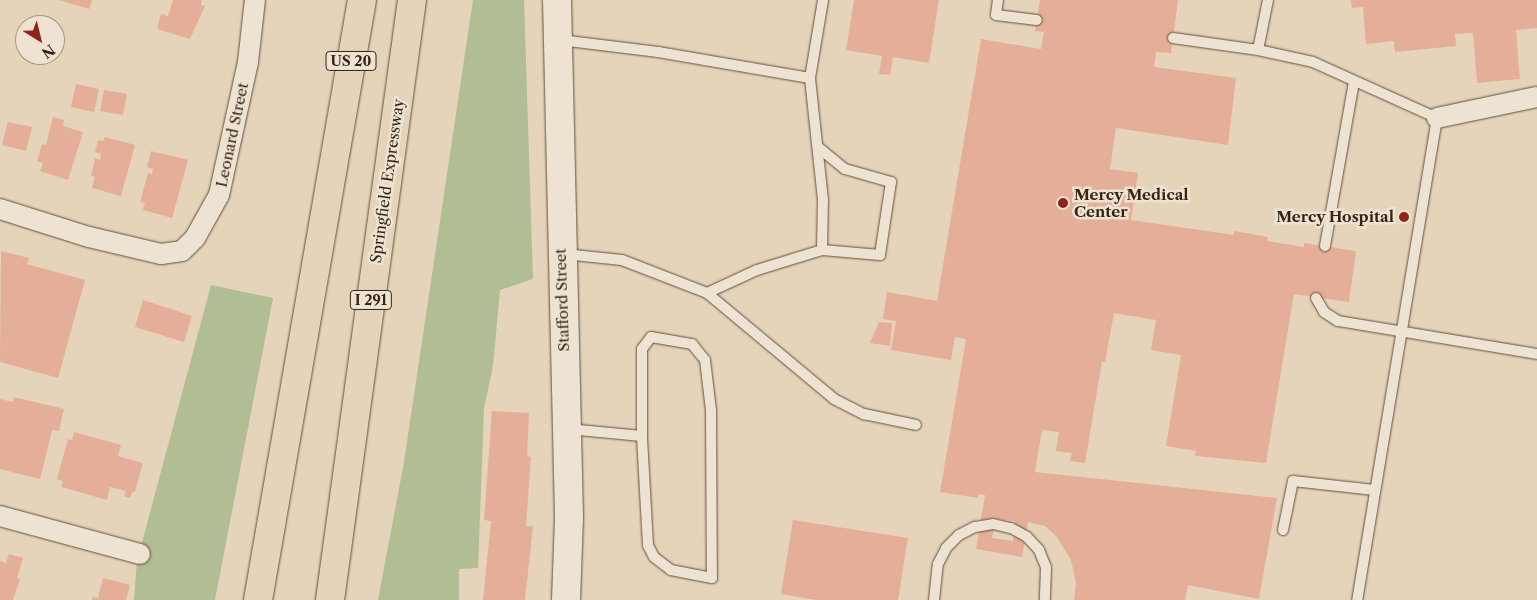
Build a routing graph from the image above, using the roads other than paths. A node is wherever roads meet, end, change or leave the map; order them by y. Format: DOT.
graph roads {
  1 [pos="255,0"];
  2 [pos="346,0"];
  3 [pos="362,0"];
  4 [pos="412,0"];
  5 [pos="557,0"];
  6 [pos="823,0"];
  7 [pos="998,0"];
  8 [pos="1268,0"];
  9 [pos="1037,20"];
  10 [pos="1173,38"];
  11 [pos="556,39"];
  12 [pos="1258,50"];
  13 [pos="810,78"];
  14 [pos="1354,82"];
  15 [pos="1537,98"];
  16 [pos="1437,118"];
  17 [pos="340,123"];
  18 [pos="819,148"];
  19 [pos="0,209"];
  20 [pos="1325,246"];
  21 [pos="822,250"];
  22 [pos="561,254"];
  23 [pos="707,293"];
  24 [pos="1316,298"];
  25 [pos="1402,331"];
  26 [pos="1537,354"];
  27 [pos="916,425"];
  28 [pos="567,429"];
  29 [pos="642,436"];
  30 [pos="1375,490"];
  31 [pos="0,516"];
  32 [pos="1283,530"];
  33 [pos="140,554"];
  34 [pos="258,600"];
  35 [pos="330,600"];
  36 [pos="566,600"];
  37 [pos="934,600"];
  38 [pos="1045,600"];
  39 [pos="1357,600"];
  1 -- 19 [label="street, Leonard Street"];
  2 -- 17 [label="highway"];
  3 -- 17 [label="highway, US 20"];
  4 -- 35 [label="highway, Springfield Expressway / I 291"];
  5 -- 11 [label="main road, Stafford Street"];
  6 -- 13 [label="lane"];
  7 -- 9 [label="lane"];
  8 -- 12 [label="lane"];
  10 -- 12 [label="lane"];
  11 -- 13 [label="lane"];
  11 -- 22 [label="main road, Stafford Street"];
  12 -- 14 [label="lane"];
  13 -- 18 [label="lane"];
  14 -- 16 [label="lane"];
  14 -- 20 [label="lane"];
  15 -- 16 [label="street"];
  16 -- 25 [label="lane"];
  17 -- 34 [label="highway"];
  18 -- 21 [label="lane"];
  18 -- 21 [label="lane"];
  21 -- 23 [label="lane"];
  22 -- 23 [label="lane"];
  22 -- 28 [label="main road, Stafford Street"];
  23 -- 27 [label="lane"];
  24 -- 25 [label="lane"];
  25 -- 26 [label="lane"];
  25 -- 30 [label="lane"];
  28 -- 29 [label="lane"];
  28 -- 36 [label="main road, Stafford Street"];
  29 -- 29 [label="lane"];
  30 -- 32 [label="lane"];
  30 -- 39 [label="lane"];
  31 -- 33 [label="street"];
  37 -- 38 [label="lane"];
}
